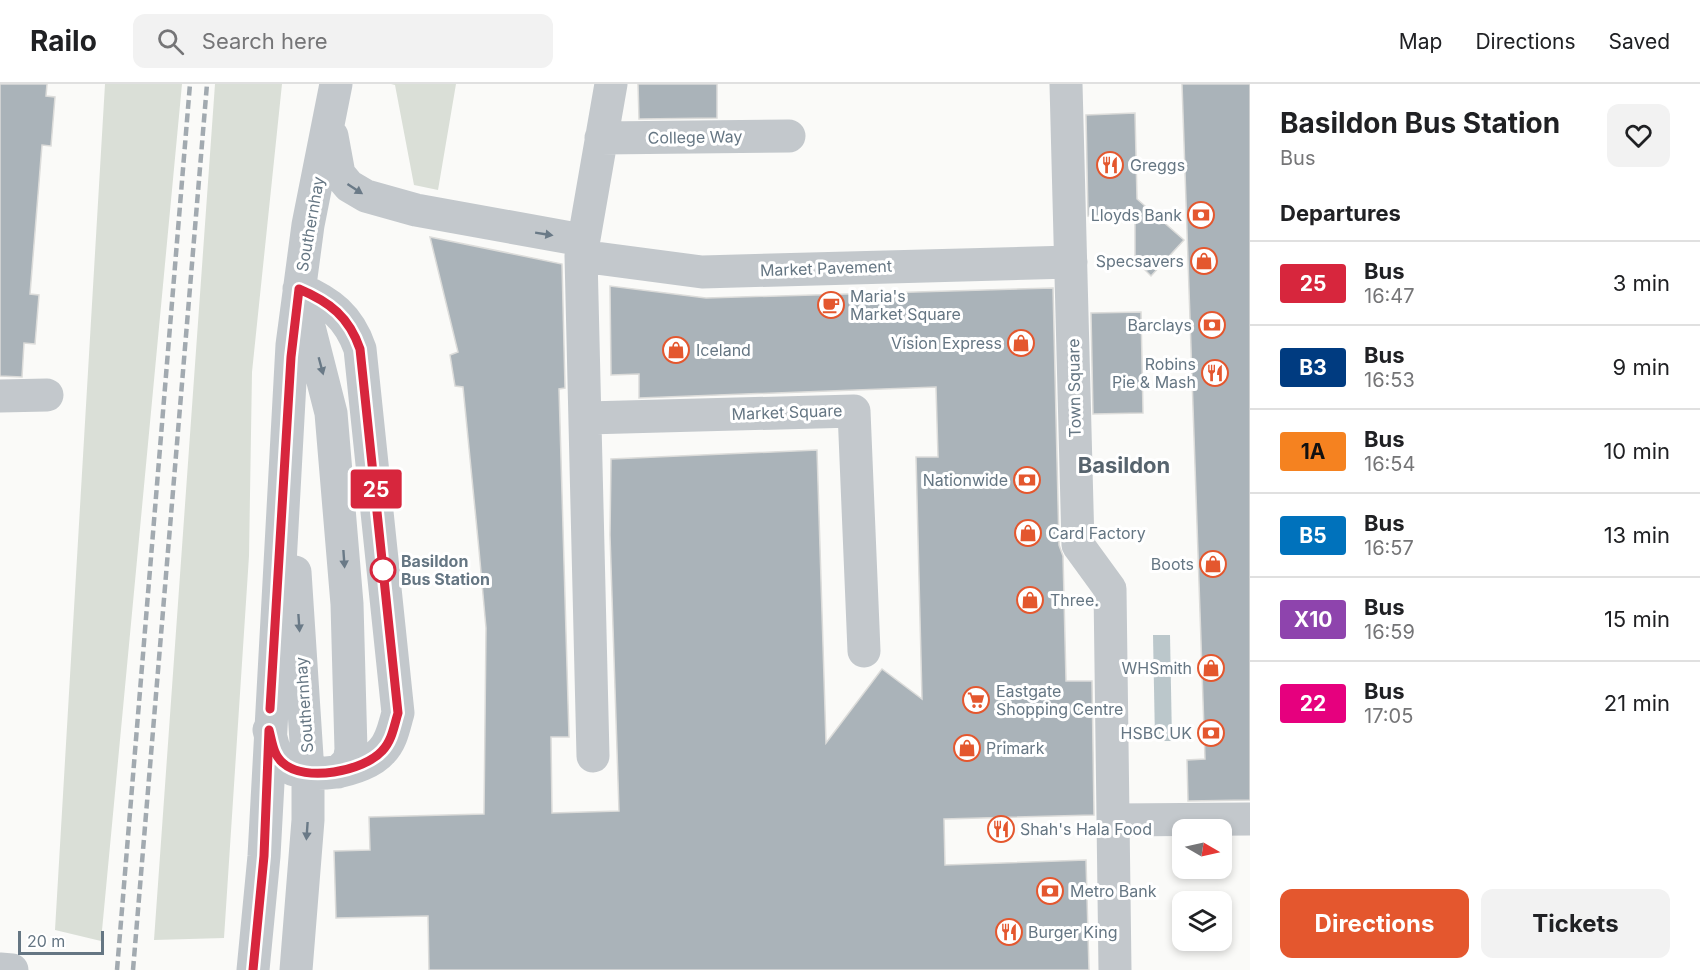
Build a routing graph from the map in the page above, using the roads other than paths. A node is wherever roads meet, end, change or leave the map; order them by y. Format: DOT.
graph roads {
  1 [pos="336,84"];
  2 [pos="343,84"];
  3 [pos="610,84"];
  4 [pos="1066,84"];
  5 [pos="331,118"];
  6 [pos="789,136"];
  7 [pos="601,138"];
  8 [pos="582,248"];
  9 [pos="1071,262"];
  10 [pos="299,289"];
  11 [pos="47,395"];
  12 [pos="0,396"];
  13 [pos="587,418"];
  14 [pos="286,439"];
  15 [pos="864,651"];
  16 [pos="269,730"];
  17 [pos="593,756"];
  18 [pos="323,772"];
  19 [pos="1250,819"];
  20 [pos="1115,820"];
  21 [pos="253,970"];
  22 [pos="296,970"];
  23 [pos="1115,970"];
  1 -- 5 [label="street, Southernhay"];
  2 -- 5 [label="street, Southernhay"];
  3 -- 7 [label="street"];
  4 -- 9 [label="street, Town Square"];
  5 -- 8 [label="street, Market Pavement, one-way"];
  5 -- 10 [label="street, Southernhay"];
  6 -- 7 [label="street, College Way"];
  7 -- 8 [label="street"];
  8 -- 9 [label="street, Market Pavement"];
  8 -- 13 [label="street"];
  9 -- 20 [label="street, Town Square"];
  10 -- 14 [label="street, Southernhay"];
  10 -- 18 [label="street, one-way"];
  10 -- 18 [label="street"];
  11 -- 12 [label="street"];
  13 -- 15 [label="street, Market Square"];
  13 -- 17 [label="street"];
  14 -- 16 [label="street, Southernhay"];
  14 -- 18 [label="street, Southernhay, one-way"];
  16 -- 18 [label="street"];
  16 -- 21 [label="street, Southernhay"];
  18 -- 22 [label="street, Southernhay, one-way"];
  19 -- 20 [label="street"];
  20 -- 23 [label="street, Town Square"];
}
